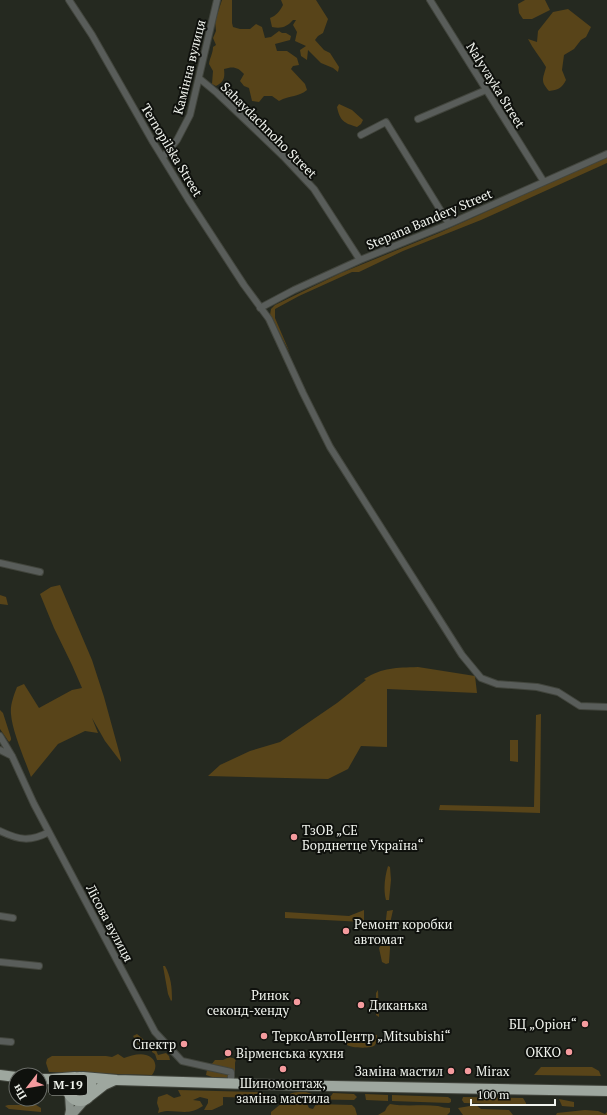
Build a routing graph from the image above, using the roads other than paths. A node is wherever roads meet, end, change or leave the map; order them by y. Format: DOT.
graph roads {
  1 [pos="69,0"];
  2 [pos="217,0"];
  3 [pos="430,0"];
  4 [pos="200,79"];
  5 [pos="486,90"];
  6 [pos="418,119"];
  7 [pos="361,134"];
  8 [pos="607,154"];
  9 [pos="164,157"];
  10 [pos="544,182"];
  11 [pos="449,224"];
  12 [pos="360,260"];
  13 [pos="260,308"];
  14 [pos="0,563"];
  15 [pos="40,572"];
  16 [pos="607,707"];
  17 [pos="0,736"];
  18 [pos="0,750"];
  19 [pos="12,756"];
  20 [pos="0,831"];
  21 [pos="49,832"];
  22 [pos="0,916"];
  23 [pos="13,918"];
  24 [pos="0,962"];
  25 [pos="39,966"];
  26 [pos="0,1041"];
  27 [pos="11,1042"];
  28 [pos="79,1077"];
  29 [pos="48,1079"];
  30 [pos="48,1080"];
  31 [pos="117,1080"];
  32 [pos="230,1083"];
  33 [pos="607,1091"];
  34 [pos="68,1093"];
  35 [pos="88,1098"];
  36 [pos="69,1115"];
  37 [pos="72,1115"];
  1 -- 9 [label="street, Ternopilska Street"];
  2 -- 4 [label="street, Камінна вулиця"];
  3 -- 5 [label="street, Nalyvayka Street"];
  4 -- 9 [label="street, Камінна вулиця"];
  4 -- 12 [label="street, Sahaydachnoho Street"];
  5 -- 6 [label="street"];
  5 -- 10 [label="street, Nalyvayka Street"];
  7 -- 11 [label="street"];
  8 -- 10 [label="street, Stepana Bandery Street"];
  9 -- 13 [label="street, Ternopilska Street"];
  10 -- 11 [label="street, Stepana Bandery Street"];
  11 -- 12 [label="street, Stepana Bandery Street"];
  12 -- 13 [label="street, Stepana Bandery Street"];
  13 -- 16 [label="street, Ternopilska Street"];
  14 -- 15 [label="street"];
  17 -- 19 [label="street, Лісова вулиця"];
  18 -- 19 [label="street"];
  19 -- 21 [label="street, Лісова вулиця"];
  20 -- 21 [label="street"];
  21 -- 32 [label="street, Лісова вулиця"];
  22 -- 23 [label="street"];
  24 -- 25 [label="street"];
  26 -- 27 [label="street"];
  28 -- 29 [label="highway, М-19"];
  28 -- 31 [label="highway, М-19"];
  28 -- 34 [label="highway, М-19"];
  28 -- 35 [label="highway, М-19"];
  30 -- 34 [label="highway, М-19"];
  31 -- 32 [label="highway, М-19"];
  31 -- 35 [label="highway, М-19"];
  32 -- 33 [label="highway, М-19"];
  34 -- 35 [label="highway, М-19"];
  34 -- 36 [label="main road"];
  35 -- 37 [label="main road"];
}
